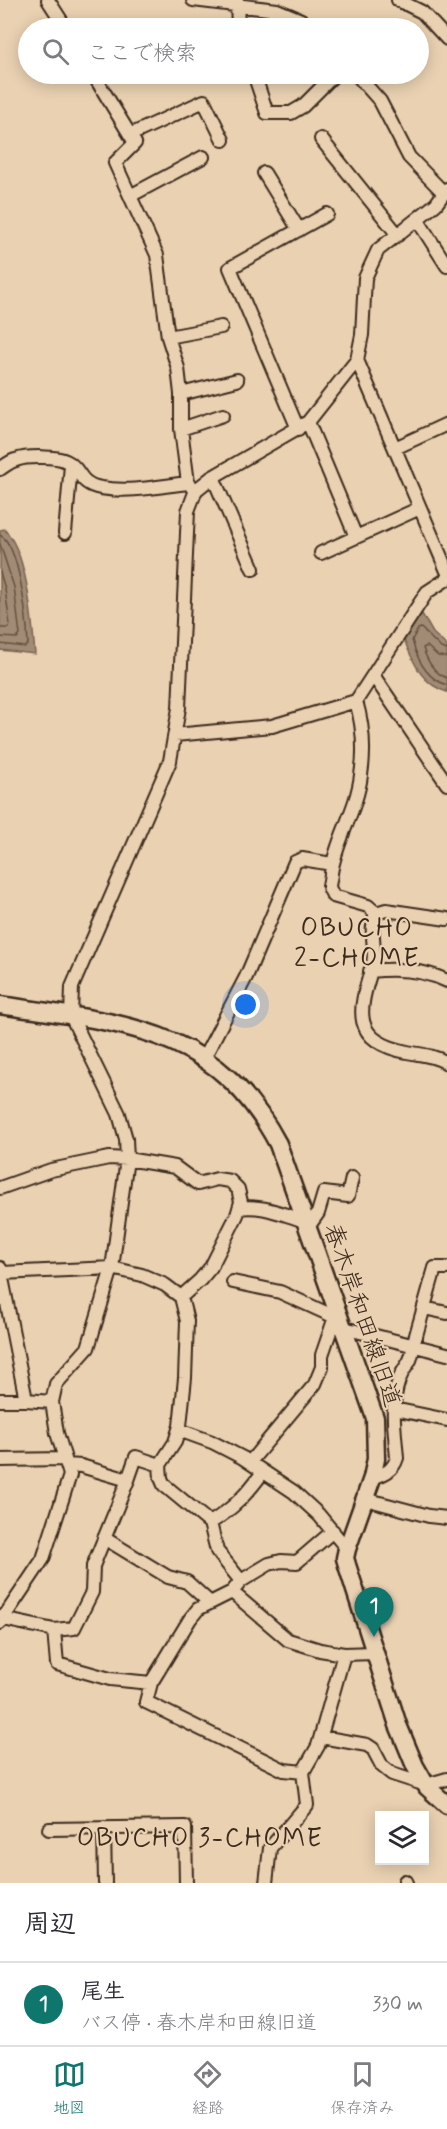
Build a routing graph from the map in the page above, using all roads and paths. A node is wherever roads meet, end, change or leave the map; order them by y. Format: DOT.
graph roads {
  1 [pos="48,0"];
  2 [pos="193,0"];
  3 [pos="398,0"];
  4 [pos="237,3"];
  5 [pos="60,18"];
  6 [pos="238,18"];
  7 [pos="296,18"];
  8 [pos="428,18"];
  9 [pos="429,20"];
  10 [pos="447,39"];
  11 [pos="99,84"];
  12 [pos="257,84"];
  13 [pos="325,84"];
  14 [pos="365,84"];
  15 [pos="130,135"];
  16 [pos="321,139"];
  17 [pos="223,140"];
  18 [pos="203,157"];
  19 [pos="264,173"];
  20 [pos="446,191"];
  21 [pos="130,196"];
  22 [pos="327,214"];
  23 [pos="417,219"];
  24 [pos="299,230"];
  25 [pos="398,235"];
  26 [pos="447,266"];
  27 [pos="221,327"];
  28 [pos="168,337"];
  29 [pos="357,360"];
  30 [pos="237,380"];
  31 [pos="181,394"];
  32 [pos="223,415"];
  33 [pos="447,423"];
  34 [pos="303,425"];
  35 [pos="181,429"];
  36 [pos="395,448"];
  37 [pos="71,465"];
  38 [pos="0,469"];
  39 [pos="213,477"];
  40 [pos="192,487"];
  41 [pos="420,508"];
  42 [pos="65,533"];
  43 [pos="356,537"];
  44 [pos="321,553"];
  45 [pos="253,569"];
  46 [pos="447,571"];
  47 [pos="447,579"];
  48 [pos="373,675"];
  49 [pos="356,701"];
  50 [pos="175,735"];
  51 [pos="447,784"];
  52 [pos="332,864"];
  53 [pos="376,913"];
  54 [pos="447,918"];
  55 [pos="370,971"];
  56 [pos="447,981"];
  57 [pos="0,1005"];
  58 [pos="71,1016"];
  59 [pos="204,1058"];
  60 [pos="447,1063"];
  61 [pos="127,1159"];
  62 [pos="352,1178"];
  63 [pos="0,1188"];
  64 [pos="239,1208"];
  65 [pos="307,1224"];
  66 [pos="447,1268"];
  67 [pos="112,1269"];
  68 [pos="1,1271"];
  69 [pos="233,1282"];
  70 [pos="2,1296"];
  71 [pos="181,1297"];
  72 [pos="424,1308"];
  73 [pos="447,1313"];
  74 [pos="340,1320"];
  75 [pos="413,1346"];
  76 [pos="447,1354"];
  77 [pos="0,1400"];
  78 [pos="26,1400"];
  79 [pos="52,1402"];
  80 [pos="394,1409"];
  81 [pos="447,1420"];
  82 [pos="179,1430"];
  83 [pos="0,1460"];
  84 [pos="66,1462"];
  85 [pos="250,1462"];
  86 [pos="160,1465"];
  87 [pos="263,1472"];
  88 [pos="372,1478"];
  89 [pos="128,1480"];
  90 [pos="365,1499"];
  91 [pos="447,1518"];
  92 [pos="210,1523"];
  93 [pos="333,1532"];
  94 [pos="104,1538"];
  95 [pos="347,1549"];
  96 [pos="241,1581"];
  97 [pos="232,1592"];
  98 [pos="209,1602"];
  99 [pos="1,1619"];
  100 [pos="54,1630"];
  101 [pos="374,1653"];
  102 [pos="344,1654"];
  103 [pos="151,1683"];
  104 [pos="321,1737"];
  105 [pos="303,1772"];
  106 [pos="447,1779"];
  107 [pos="426,1785"];
  108 [pos="447,1805"];
  109 [pos="104,1828"];
  110 [pos="49,1829"];
  111 [pos="105,1883"];
  112 [pos="186,1883"];
  113 [pos="266,1883"];
  1 -- 5 [label="street"];
  2 -- 4 [label="street"];
  3 -- 8 [label="street"];
  4 -- 6 [label="street"];
  4 -- 7 [label="street"];
  9 -- 10 [label="street"];
  11 -- 15 [label="street"];
  12 -- 13 [label="street"];
  14 -- 20 [label="street"];
  15 -- 17 [label="street"];
  15 -- 21 [label="street"];
  16 -- 25 [label="street"];
  18 -- 21 [label="street"];
  19 -- 24 [label="street"];
  20 -- 23 [label="street"];
  21 -- 28 [label="street"];
  22 -- 24 [label="street"];
  23 -- 25 [label="street"];
  23 -- 26 [label="street"];
  24 -- 34 [label="street"];
  25 -- 29 [label="street"];
  27 -- 28 [label="street"];
  28 -- 31 [label="street"];
  29 -- 34 [label="street"];
  29 -- 36 [label="street"];
  30 -- 31 [label="street"];
  31 -- 35 [label="street"];
  32 -- 35 [label="street"];
  33 -- 36 [label="street"];
  34 -- 39 [label="street"];
  34 -- 43 [label="street"];
  35 -- 40 [label="street"];
  36 -- 41 [label="street"];
  37 -- 38 [label="street"];
  37 -- 40 [label="street"];
  37 -- 42 [label="street"];
  39 -- 40 [label="street"];
  39 -- 45 [label="street"];
  40 -- 50 [label="street"];
  41 -- 43 [label="street"];
  41 -- 46 [label="street"];
  43 -- 44 [label="street"];
  47 -- 48 [label="street"];
  48 -- 49 [label="street"];
  48 -- 51 [label="street"];
  49 -- 50 [label="street"];
  49 -- 52 [label="street"];
  50 -- 58 [label="street"];
  52 -- 53 [label="street"];
  52 -- 59 [label="street"];
  53 -- 54 [label="street"];
  53 -- 55 [label="street"];
  55 -- 56 [label="street"];
  55 -- 60 [label="street"];
  57 -- 58 [label="street, 春木岸和田線旧道"];
  58 -- 59 [label="street, 春木岸和田線旧道"];
  58 -- 61 [label="street"];
  59 -- 65 [label="street, 春木岸和田線旧道"];
  61 -- 63 [label="street"];
  61 -- 64 [label="street"];
  61 -- 67 [label="street"];
  62 -- 65 [label="street"];
  64 -- 65 [label="street"];
  64 -- 71 [label="street"];
  65 -- 74 [label="street, 春木岸和田線旧道"];
  66 -- 72 [label="street"];
  67 -- 68 [label="street"];
  67 -- 71 [label="street"];
  67 -- 79 [label="street"];
  68 -- 70 [label="street"];
  69 -- 74 [label="street"];
  70 -- 78 [label="street"];
  71 -- 82 [label="street"];
  72 -- 73 [label="street"];
  72 -- 75 [label="street"];
  74 -- 75 [label="street"];
  74 -- 85 [label="street"];
  74 -- 88 [label="street, 春木岸和田線旧道"];
  75 -- 76 [label="street"];
  75 -- 80 [label="street"];
  77 -- 78 [label="street"];
  78 -- 79 [label="street"];
  79 -- 84 [label="street"];
  80 -- 81 [label="street"];
  80 -- 88 [label="street"];
  82 -- 85 [label="street"];
  82 -- 86 [label="street"];
  83 -- 84 [label="street"];
  84 -- 89 [label="street"];
  84 -- 99 [label="street"];
  85 -- 87 [label="street"];
  86 -- 89 [label="street"];
  86 -- 92 [label="street"];
  87 -- 92 [label="street"];
  87 -- 93 [label="street"];
  88 -- 90 [label="street, 春木岸和田線旧道"];
  89 -- 94 [label="street"];
  90 -- 91 [label="street"];
  90 -- 95 [label="street, 春木岸和田線旧道"];
  92 -- 96 [label="street"];
  93 -- 95 [label="street"];
  93 -- 96 [label="street"];
  94 -- 98 [label="street"];
  94 -- 100 [label="street"];
  95 -- 101 [label="street, 春木岸和田線旧道"];
  96 -- 97 [label="street"];
  97 -- 98 [label="street"];
  97 -- 102 [label="street"];
  98 -- 103 [label="street"];
  99 -- 100 [label="street"];
  100 -- 103 [label="street"];
  101 -- 102 [label="street"];
  101 -- 107 [label="street, 春木岸和田線旧道"];
  102 -- 104 [label="street"];
  103 -- 105 [label="street"];
  104 -- 105 [label="street"];
  104 -- 107 [label="street"];
  105 -- 113 [label="street"];
  106 -- 107 [label="street"];
  107 -- 108 [label="street, 春木岸和田線旧道"];
  109 -- 110 [label="street"];
  109 -- 111 [label="street"];
  109 -- 112 [label="street"];
}
